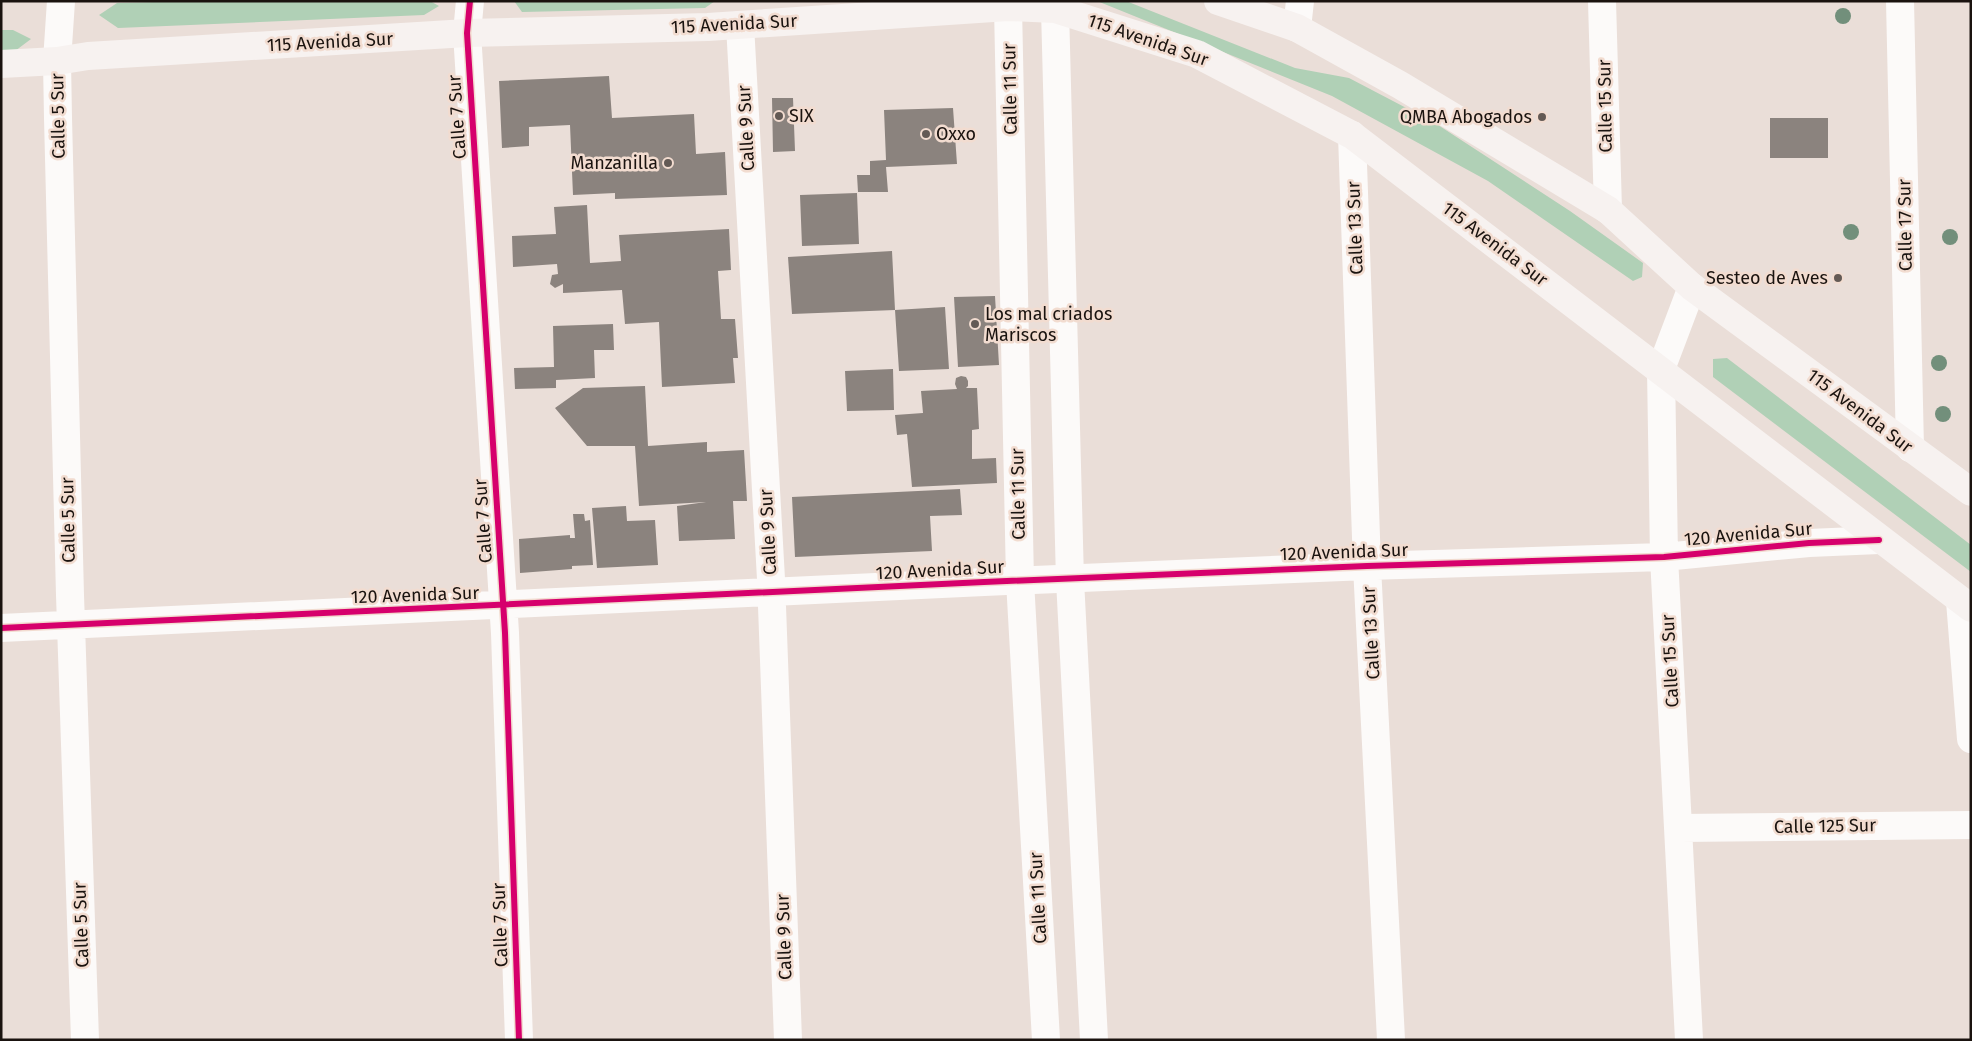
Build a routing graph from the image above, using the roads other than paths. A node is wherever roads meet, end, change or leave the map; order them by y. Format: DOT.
graph roads {
  1 [pos="61,1"];
  2 [pos="470,1"];
  3 [pos="1218,1"];
  4 [pos="1300,1"];
  5 [pos="1602,1"];
  6 [pos="1900,1"];
  7 [pos="1008,7"];
  8 [pos="1055,9"];
  9 [pos="740,25"];
  10 [pos="1297,28"];
  11 [pos="467,34"];
  12 [pos="57,61"];
  13 [pos="1,64"];
  14 [pos="1352,135"];
  15 [pos="1608,210"];
  16 [pos="1692,287"];
  17 [pos="1661,369"];
  18 [pos="1910,448"];
  19 [pos="1971,492"];
  20 [pos="1879,540"];
  21 [pos="1664,557"];
  22 [pos="1367,566"];
  23 [pos="1070,580"];
  24 [pos="1020,581"];
  25 [pos="771,593"];
  26 [pos="1965,604"];
  27 [pos="503,606"];
  28 [pos="71,625"];
  29 [pos="1,628"];
  30 [pos="1971,739"];
  31 [pos="1971,824"];
  32 [pos="1680,828"];
  33 [pos="85,1040"];
  34 [pos="519,1040"];
  35 [pos="788,1040"];
  36 [pos="1046,1040"];
  37 [pos="1094,1040"];
  38 [pos="1391,1040"];
  39 [pos="1689,1040"];
  1 -- 12 [label="street, Calle 5 Sur"];
  2 -- 11 [label="street, Calle 7 Sur"];
  3 -- 10 [label="main road, 115 Avenida Sur"];
  4 -- 10 [label="street"];
  5 -- 15 [label="street, Calle 15 Sur"];
  6 -- 18 [label="street, Calle 17 Sur"];
  7 -- 8 [label="main road, 115 Avenida Sur"];
  7 -- 9 [label="main road, 115 Avenida Sur"];
  7 -- 24 [label="street, Calle 11 Sur"];
  8 -- 14 [label="main road, 115 Avenida Sur"];
  8 -- 23 [label="street"];
  9 -- 11 [label="main road, 115 Avenida Sur"];
  9 -- 25 [label="street, Calle 9 Sur"];
  10 -- 15 [label="main road, 115 Avenida Sur"];
  11 -- 12 [label="main road, 115 Avenida Sur"];
  11 -- 27 [label="street, Calle 7 Sur"];
  12 -- 13 [label="main road, 115 Avenida Sur"];
  12 -- 28 [label="street, Calle 5 Sur"];
  14 -- 17 [label="main road, 115 Avenida Sur"];
  14 -- 22 [label="street, Calle 13 Sur"];
  15 -- 16 [label="main road, 115 Avenida Sur"];
  16 -- 17 [label="street, Calle 15 Sur"];
  16 -- 18 [label="main road, 115 Avenida Sur"];
  17 -- 20 [label="main road, 115 Avenida Sur"];
  17 -- 21 [label="street, Calle 15 Sur"];
  18 -- 19 [label="main road, 115 Avenida Sur"];
  20 -- 21 [label="street, 120 Avenida Sur"];
  20 -- 26 [label="main road, 115 Avenida Sur"];
  21 -- 22 [label="street, 120 Avenida Sur"];
  21 -- 32 [label="street, Calle 15 Sur"];
  22 -- 23 [label="street, 120 Avenida Sur"];
  22 -- 38 [label="street, Calle 13 Sur"];
  23 -- 24 [label="street, 120 Avenida Sur"];
  23 -- 37 [label="street"];
  24 -- 25 [label="street, 120 Avenida Sur"];
  24 -- 36 [label="street, Calle 11 Sur"];
  25 -- 27 [label="street, 120 Avenida Sur"];
  25 -- 35 [label="street, Calle 9 Sur"];
  26 -- 30 [label="street"];
  27 -- 28 [label="street, 120 Avenida Sur"];
  27 -- 34 [label="street, Calle 7 Sur"];
  28 -- 29 [label="street, 120 Avenida Sur"];
  28 -- 33 [label="street, Calle 5 Sur"];
  31 -- 32 [label="street, Calle 125 Sur"];
  32 -- 39 [label="street, Calle 15 Sur"];
}
